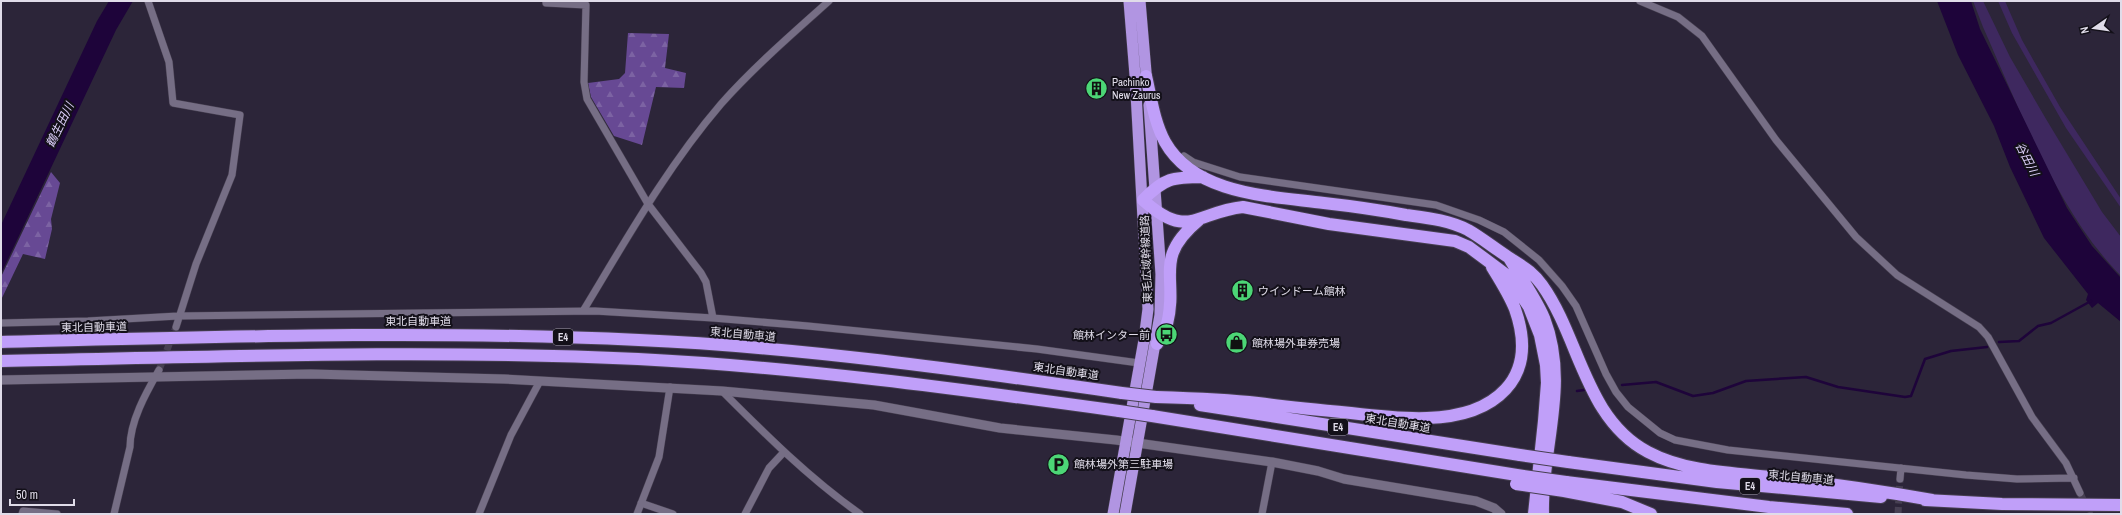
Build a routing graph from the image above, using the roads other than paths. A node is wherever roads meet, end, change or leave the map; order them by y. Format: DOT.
graph roads {
  1 [pos="148,1"];
  2 [pos="546,1"];
  3 [pos="829,1"];
  4 [pos="1129,1"];
  5 [pos="1140,1"];
  6 [pos="1640,1"];
  7 [pos="1146,76"];
  8 [pos="1184,156"];
  9 [pos="1203,177"];
  10 [pos="1155,187"];
  11 [pos="1143,200"];
  12 [pos="648,204"];
  13 [pos="1157,213"];
  14 [pos="1199,220"];
  15 [pos="1509,258"];
  16 [pos="1490,264"];
  17 [pos="583,311"];
  18 [pos="178,316"];
  19 [pos="713,318"];
  20 [pos="1,322"];
  21 [pos="176,327"];
  22 [pos="1,342"];
  23 [pos="1157,344"];
  24 [pos="1,361"];
  25 [pos="1140,363"];
  26 [pos="157,374"];
  27 [pos="1,380"];
  28 [pos="540,381"];
  29 [pos="670,388"];
  30 [pos="722,391"];
  31 [pos="1156,398"];
  32 [pos="1126,442"];
  33 [pos="1138,443"];
  34 [pos="784,452"];
  35 [pos="1272,462"];
  36 [pos="1901,468"];
  37 [pos="2074,478"];
  38 [pos="1900,479"];
  39 [pos="1565,487"];
  40 [pos="2080,493"];
  41 [pos="1932,500"];
  42 [pos="641,502"];
  43 [pos="2121,505"];
  44 [pos="22,514"];
  45 [pos="57,514"];
  46 [pos="114,514"];
  47 [pos="480,514"];
  48 [pos="637,514"];
  49 [pos="673,514"];
  50 [pos="745,514"];
  51 [pos="860,514"];
  52 [pos="1113,514"];
  53 [pos="1125,514"];
  54 [pos="1262,514"];
  55 [pos="1501,514"];
  56 [pos="1534,514"];
  57 [pos="1543,514"];
  58 [pos="1651,514"];
  59 [pos="1847,514"];
  1 -- 18 [label="street"];
  2 -- 12 [label="street"];
  3 -- 12 [label="street"];
  4 -- 11 [label="highway, 東毛広域幹線道路"];
  5 -- 7 [label="highway, 東毛広域幹線道路"];
  6 -- 37 [label="street"];
  7 -- 9 [label="highway"];
  7 -- 10 [label="highway, 東毛広域幹線道路"];
  8 -- 36 [label="street"];
  9 -- 10 [label="highway"];
  9 -- 15 [label="highway"];
  10 -- 11 [label="highway"];
  10 -- 13 [label="highway, 東毛広域幹線道路"];
  11 -- 13 [label="highway"];
  11 -- 25 [label="highway, 東毛広域幹線道路"];
  12 -- 17 [label="street"];
  12 -- 19 [label="street"];
  13 -- 14 [label="highway"];
  13 -- 23 [label="highway, 東毛広域幹線道路"];
  14 -- 16 [label="highway"];
  14 -- 23 [label="highway"];
  15 -- 41 [label="highway"];
  15 -- 57 [label="highway"];
  16 -- 31 [label="highway"];
  16 -- 56 [label="highway"];
  17 -- 18 [label="street"];
  17 -- 19 [label="street"];
  18 -- 20 [label="street"];
  18 -- 21 [label="street"];
  19 -- 25 [label="street"];
  22 -- 31 [label="highway, 東北自動車道 / E4, bridge"];
  23 -- 33 [label="highway, 東毛広域幹線道路"];
  24 -- 39 [label="highway, E4, bridge"];
  25 -- 32 [label="highway, 東毛広域幹線道路"];
  26 -- 27 [label="street"];
  26 -- 28 [label="street"];
  26 -- 46 [label="street"];
  28 -- 29 [label="street"];
  28 -- 47 [label="street"];
  29 -- 30 [label="street"];
  29 -- 42 [label="street"];
  30 -- 32 [label="street"];
  30 -- 34 [label="street"];
  31 -- 41 [label="highway, 東北自動車道 / E4, bridge"];
  32 -- 33 [label="street"];
  32 -- 52 [label="highway, 東毛広域幹線道路"];
  33 -- 35 [label="street"];
  33 -- 53 [label="highway, 東毛広域幹線道路"];
  34 -- 50 [label="street"];
  34 -- 51 [label="street"];
  35 -- 54 [label="street"];
  35 -- 55 [label="street"];
  36 -- 37 [label="street"];
  36 -- 38 [label="street"];
  37 -- 40 [label="street"];
  39 -- 58 [label="highway"];
  39 -- 59 [label="highway, E4"];
  41 -- 43 [label="highway, 東北自動車道 / E4"];
  42 -- 48 [label="street"];
  42 -- 49 [label="street"];
  44 -- 45 [label="street"];
}
